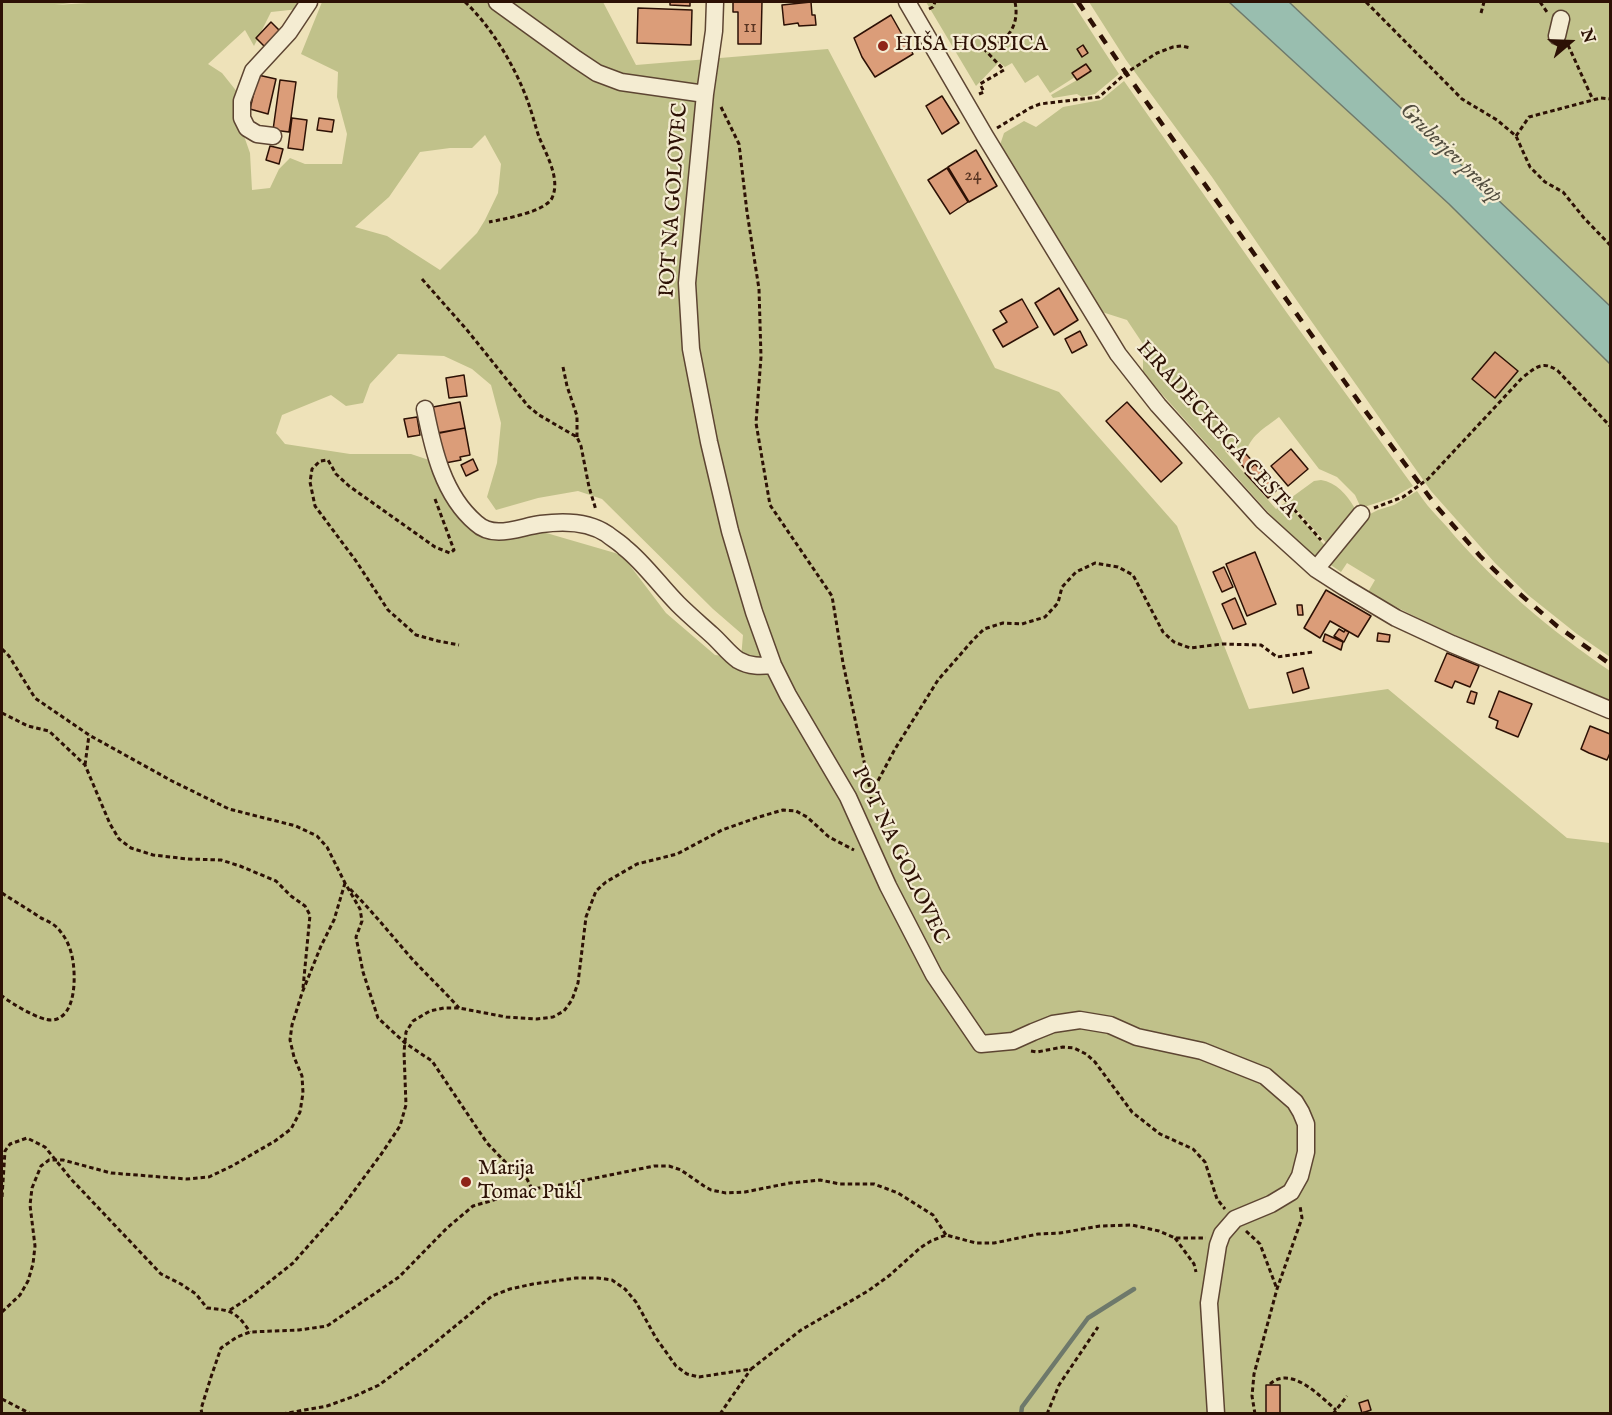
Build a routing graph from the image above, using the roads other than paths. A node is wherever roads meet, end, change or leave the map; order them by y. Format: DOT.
graph roads {
  1 [pos="309,2"];
  2 [pos="496,2"];
  3 [pos="715,2"];
  4 [pos="907,2"];
  5 [pos="706,88"];
  6 [pos="273,136"];
  7 [pos="425,409"];
  8 [pos="1361,514"];
  9 [pos="1316,569"];
  10 [pos="773,666"];
  11 [pos="1611,710"];
  12 [pos="1216,1413"];
  1 -- 6 [label="street"];
  2 -- 5 [label="street"];
  3 -- 5 [label="street, POT NA GOLOVEC"];
  4 -- 9 [label="street, HRADECKEGA CESTA"];
  5 -- 10 [label="street, POT NA GOLOVEC"];
  7 -- 10 [label="street"];
  8 -- 9 [label="street"];
  9 -- 11 [label="street, HRADECKEGA CESTA"];
  10 -- 12 [label="street, POT NA GOLOVEC"];
}
